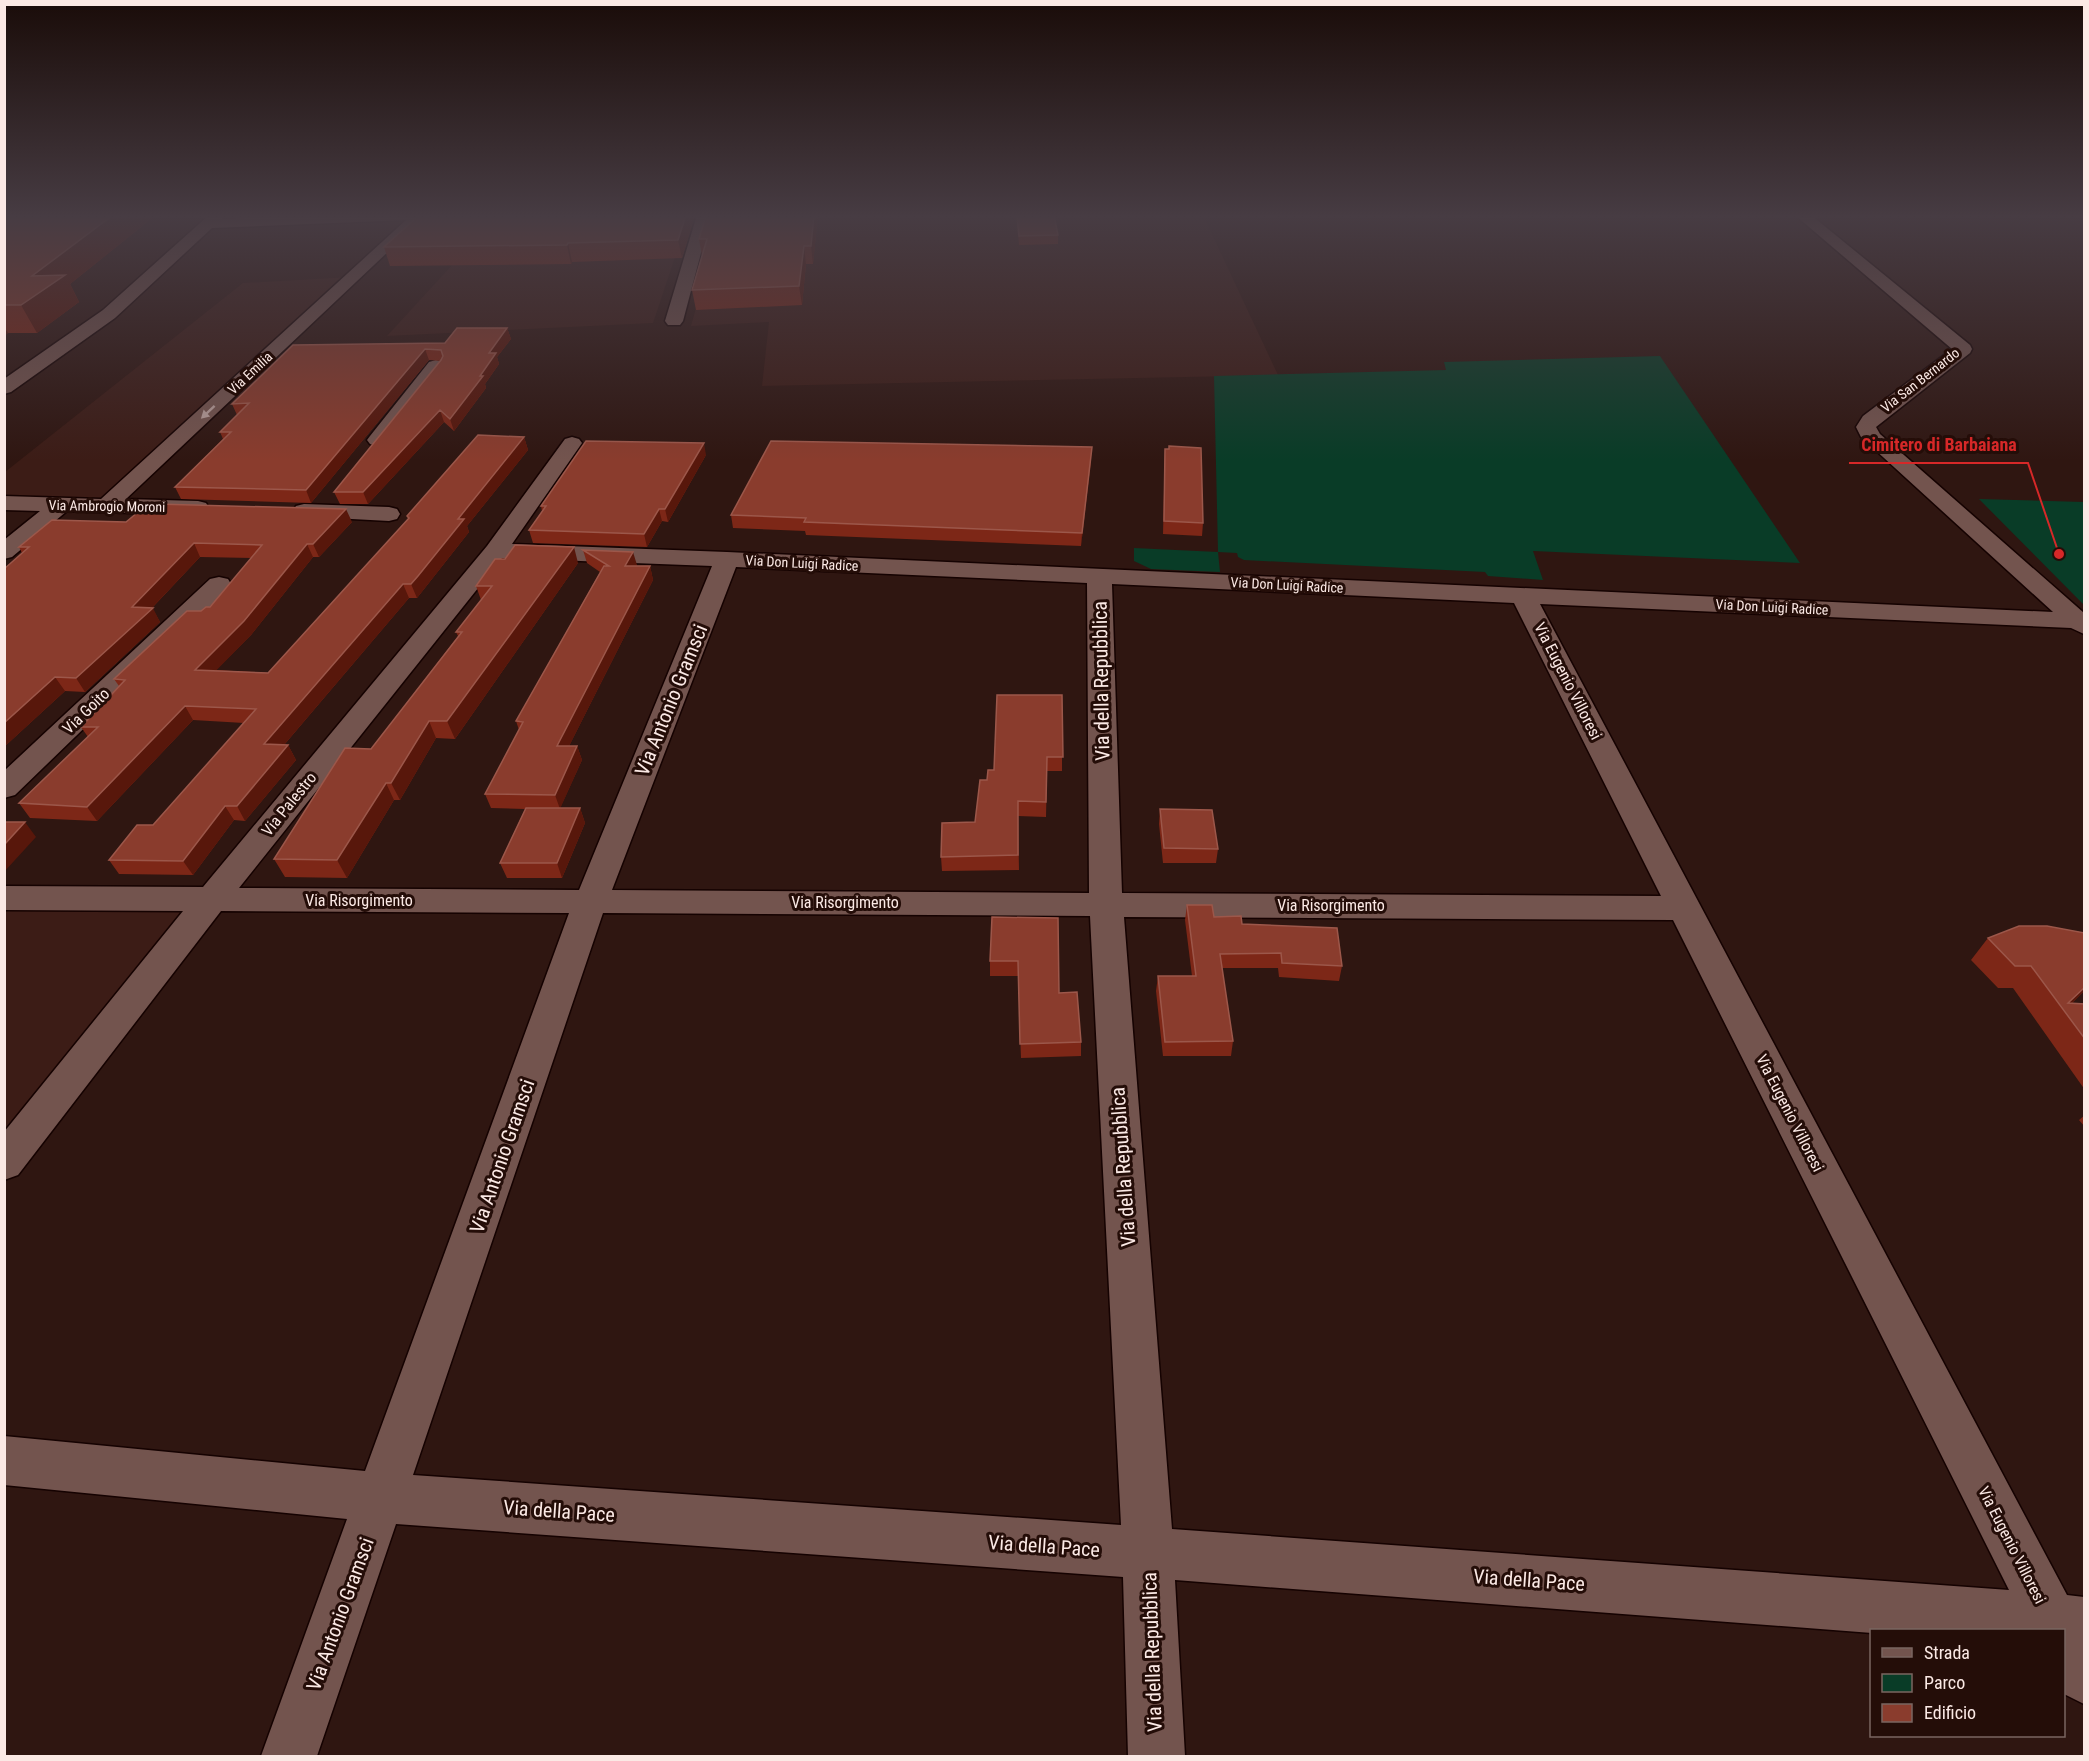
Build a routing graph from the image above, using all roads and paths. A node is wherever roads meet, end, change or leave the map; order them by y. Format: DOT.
graph roads {
  1 [pos="127,297"];
  2 [pos="331,297"];
  3 [pos="681,297"];
  4 [pos="1901,297"];
  5 [pos="674,321"];
  6 [pos="436,366"];
  7 [pos="4,388"];
  8 [pos="572,443"];
  9 [pos="363,457"];
  10 [pos="333,493"];
  11 [pos="4,504"];
  12 [pos="61,505"];
  13 [pos="106,506"];
  14 [pos="224,509"];
  15 [pos="283,510"];
  16 [pos="319,511"];
  17 [pos="389,514"];
  18 [pos="495,551"];
  19 [pos="4,552"];
  20 [pos="727,559"];
  21 [pos="1099,576"];
  22 [pos="219,584"];
  23 [pos="1523,596"];
  24 [pos="2082,624"];
  25 [pos="4,788"];
  26 [pos="4,898"];
  27 [pos="591,900"];
  28 [pos="210,901"];
  29 [pos="1106,903"];
  30 [pos="1685,908"];
  31 [pos="4,1163"];
  32 [pos="4,1460"];
  33 [pos="382,1498"];
  34 [pos="1148,1554"];
  35 [pos="2064,1629"];
  36 [pos="2065,1631"];
  37 [pos="2085,1677"];
  38 [pos="289,1756"];
  39 [pos="1156,1756"];
  1 -- 7 [label="street"];
  2 -- 13 [label="street, Via Emilia, one-way"];
  3 -- 5 [label="street"];
  4 -- 24 [label="street, Via San Bernardo"];
  6 -- 9 [label="street"];
  8 -- 18 [label="street, Via Palestro"];
  10 -- 16 [label="street"];
  11 -- 12 [label="street, Via Ambrogio Moroni"];
  12 -- 13 [label="street, Via Ambrogio Moroni"];
  12 -- 19 [label="street"];
  13 -- 14 [label="street, Via Ambrogio Moroni"];
  15 -- 16 [label="street"];
  16 -- 17 [label="street"];
  18 -- 20 [label="street, Via Don Luigi Radice"];
  18 -- 28 [label="street, Via Palestro"];
  20 -- 21 [label="street, Via Don Luigi Radice"];
  20 -- 27 [label="street, Via Antonio Gramsci"];
  21 -- 23 [label="street, Via Don Luigi Radice"];
  21 -- 29 [label="street, Via della Repubblica"];
  22 -- 25 [label="street, Via Goito"];
  23 -- 24 [label="street, Via Don Luigi Radice"];
  23 -- 30 [label="street, Via Eugenio Villoresi"];
  26 -- 28 [label="street, Via Risorgimento"];
  27 -- 28 [label="street, Via Risorgimento"];
  27 -- 29 [label="street, Via Risorgimento"];
  27 -- 33 [label="street, Via Antonio Gramsci"];
  28 -- 31 [label="street, Via Palestro"];
  29 -- 30 [label="street, Via Risorgimento"];
  29 -- 34 [label="street, Via della Repubblica"];
  30 -- 35 [label="street, Via Eugenio Villoresi"];
  32 -- 33 [label="street, Via della Pace"];
  33 -- 34 [label="street, Via della Pace"];
  33 -- 38 [label="street, Via Antonio Gramsci"];
  34 -- 35 [label="street, Via della Pace"];
  34 -- 39 [label="street, Via della Repubblica"];
  36 -- 37 [label="street, Via Eugenio Villoresi"];
}
